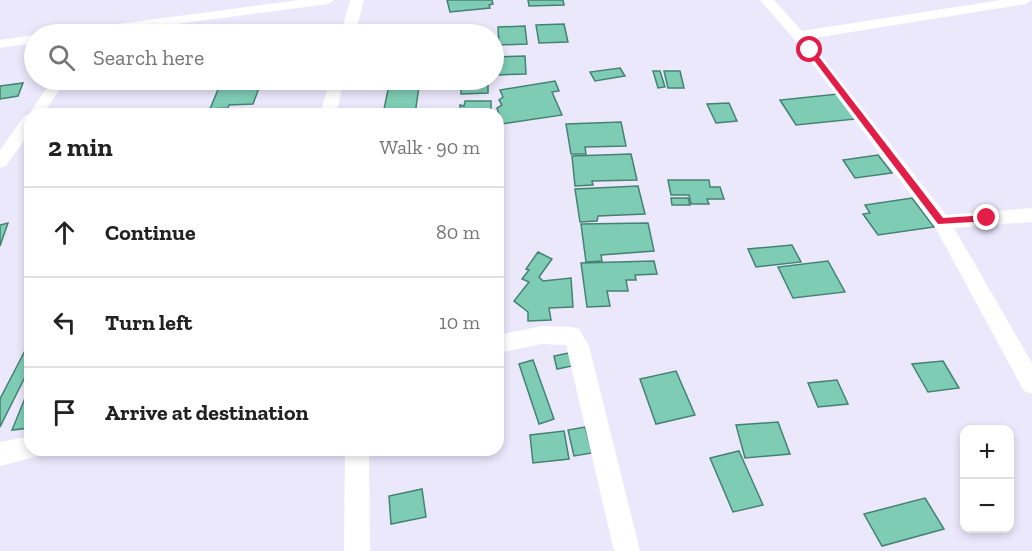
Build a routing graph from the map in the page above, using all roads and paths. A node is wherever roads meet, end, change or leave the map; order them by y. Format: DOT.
graph roads {
  1 [pos="328,0"];
  2 [pos="357,0"];
  3 [pos="767,0"];
  4 [pos="1026,0"];
  5 [pos="156,24"];
  6 [pos="351,24"];
  7 [pos="799,36"];
  8 [pos="24,40"];
  9 [pos="0,44"];
  10 [pos="52,90"];
  11 [pos="334,90"];
  12 [pos="38,108"];
  13 [pos="330,108"];
  14 [pos="24,128"];
  15 [pos="0,162"];
  16 [pos="1032,215"];
  17 [pos="941,222"];
  18 [pos="504,343"];
  19 [pos="1032,384"];
  20 [pos="24,449"];
  21 [pos="0,454"];
  22 [pos="357,456"];
  23 [pos="357,551"];
  24 [pos="627,551"];
  1 -- 5 [label="street"];
  2 -- 6 [label="street"];
  3 -- 7 [label="street"];
  4 -- 7 [label="street"];
  7 -- 17 [label="street"];
  8 -- 9 [label="street"];
  10 -- 12 [label="street"];
  11 -- 13 [label="street"];
  14 -- 15 [label="street"];
  16 -- 17 [label="street"];
  17 -- 19 [label="street"];
  18 -- 24 [label="street"];
  20 -- 21 [label="street"];
  22 -- 23 [label="street"];
}
